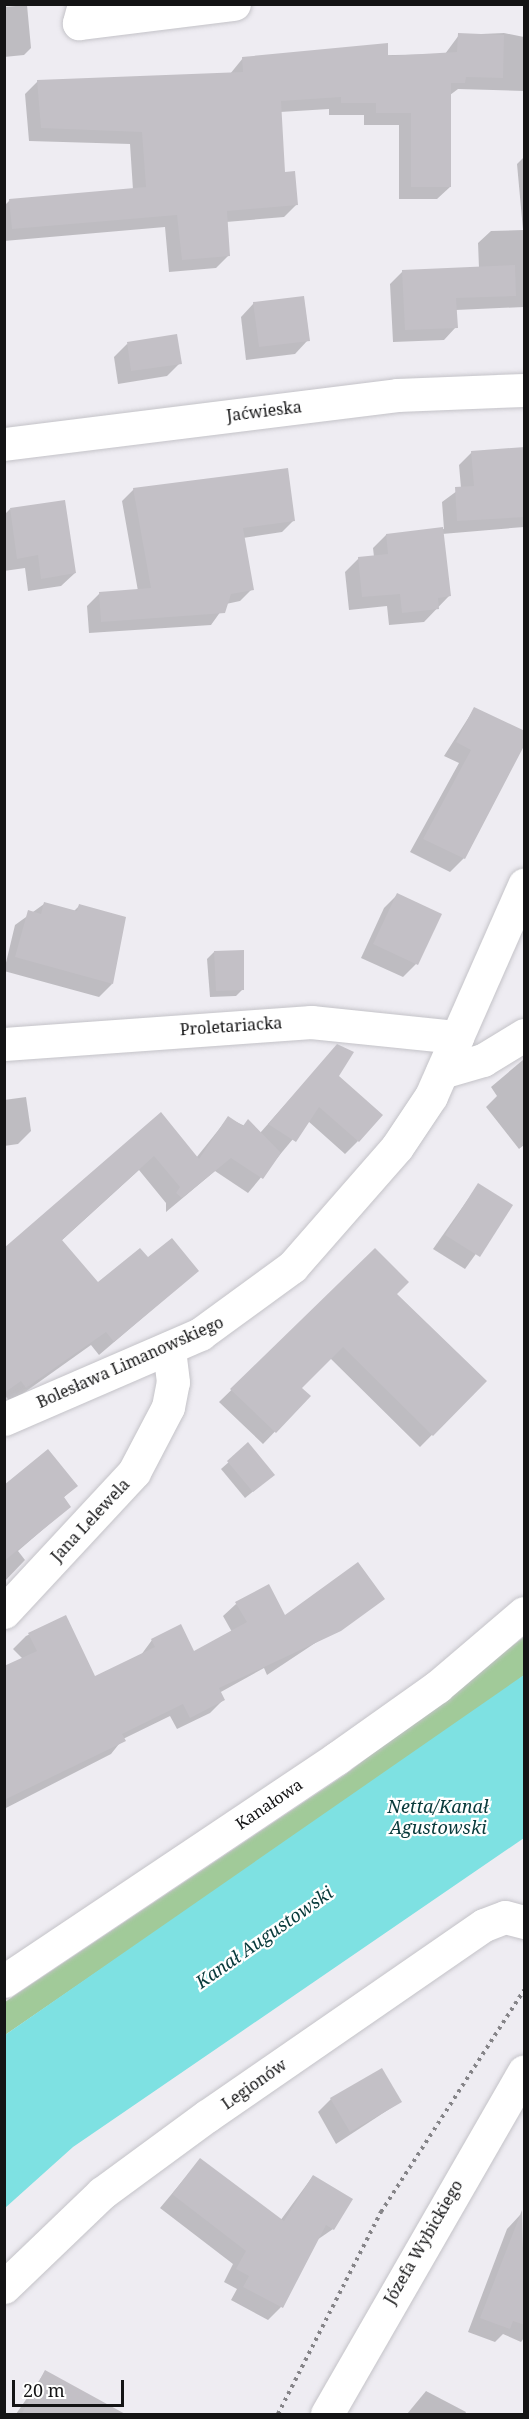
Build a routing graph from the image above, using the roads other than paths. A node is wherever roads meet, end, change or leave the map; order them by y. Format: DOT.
graph roads {
  1 [pos="84,4"];
  2 [pos="234,4"];
  3 [pos="525,390"];
  4 [pos="4,444"];
  5 [pos="525,885"];
  6 [pos="525,1035"];
  7 [pos="457,1037"];
  8 [pos="4,1044"];
  9 [pos="442,1072"];
  10 [pos="169,1348"];
  11 [pos="4,1419"];
  12 [pos="4,1612"];
  13 [pos="525,1613"];
  14 [pos="525,1922"];
  15 [pos="4,1981"];
  16 [pos="525,2072"];
  17 [pos="4,2287"];
  18 [pos="327,2415"];
  1 -- 2 [label="street"];
  3 -- 4 [label="street, Jaćwieska"];
  5 -- 7 [label="street, Bolesława Limanowskiego"];
  6 -- 9 [label="street"];
  7 -- 8 [label="street, Proletariacka"];
  7 -- 9 [label="street, Bolesława Limanowskiego"];
  9 -- 10 [label="street, Bolesława Limanowskiego"];
  10 -- 11 [label="street, Bolesława Limanowskiego"];
  10 -- 12 [label="street, Jana Lelewela"];
  13 -- 15 [label="street, Kanałowa"];
  14 -- 17 [label="street, Legionów"];
  16 -- 18 [label="street, Józefa Wybickiego"];
}
